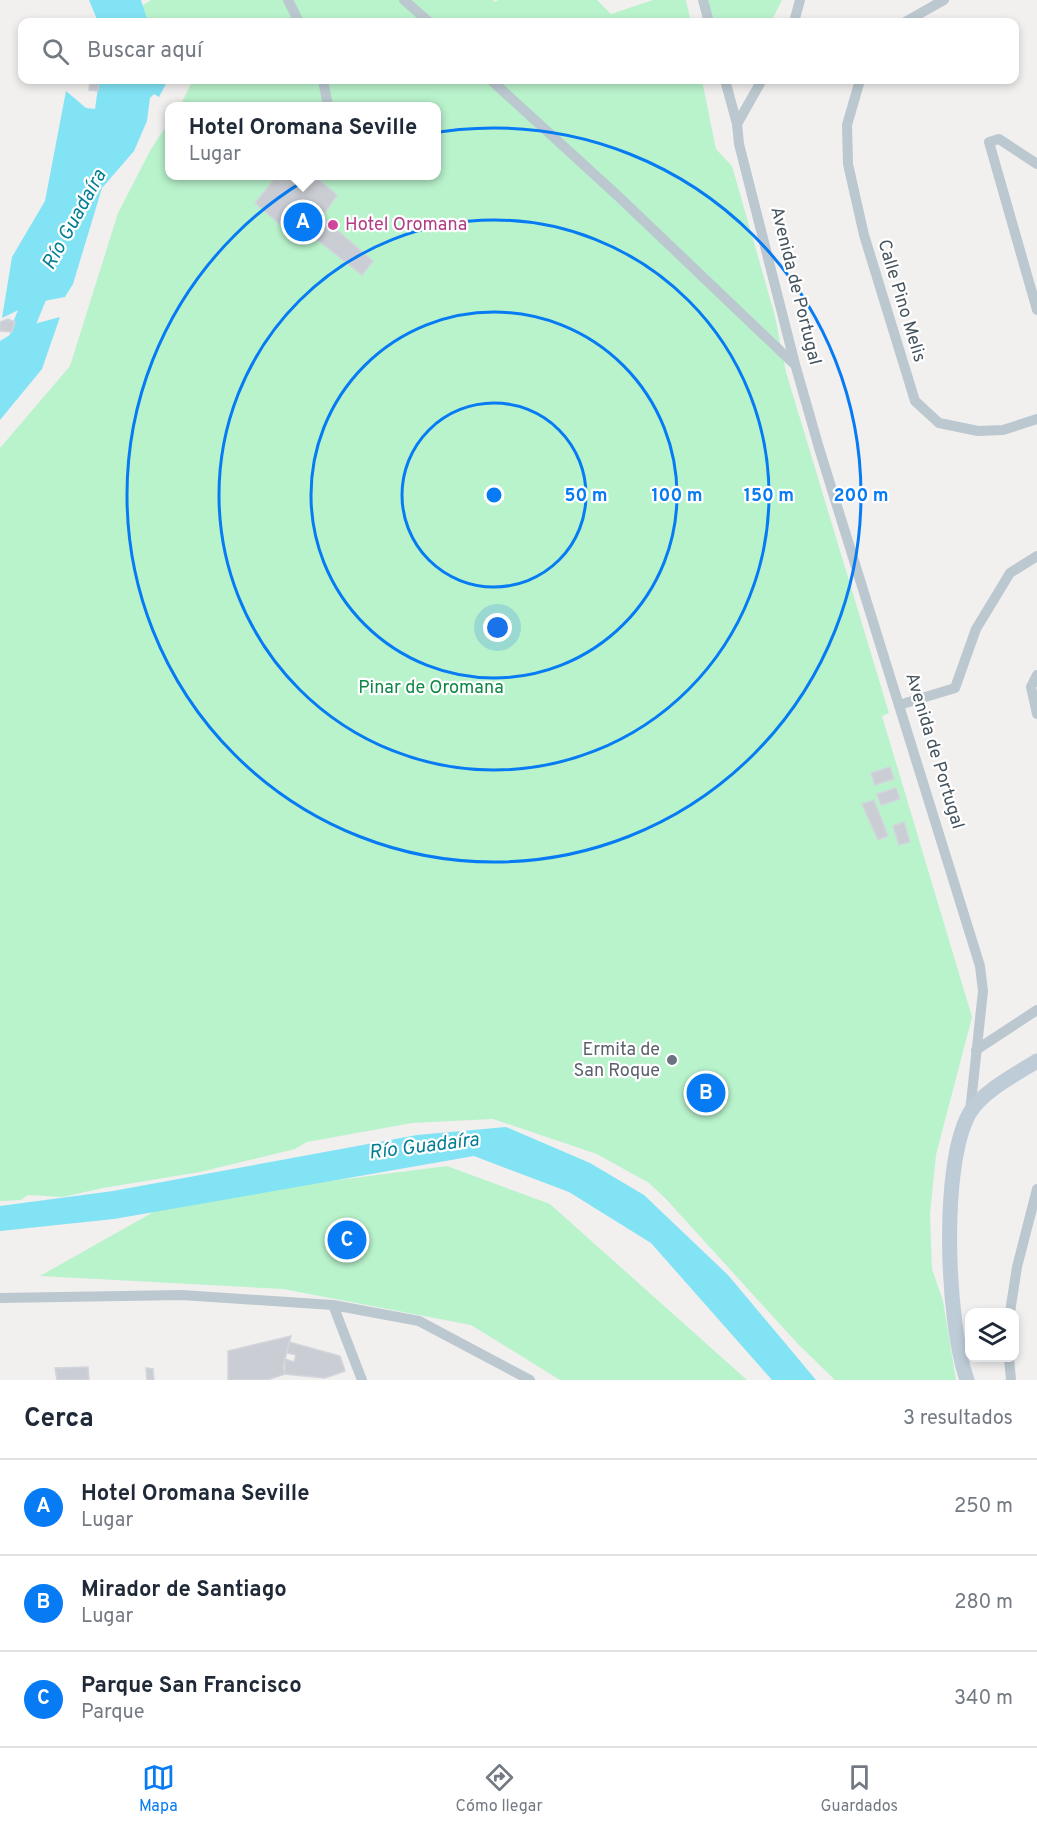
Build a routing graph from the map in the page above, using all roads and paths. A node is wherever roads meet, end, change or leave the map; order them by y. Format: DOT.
graph roads {
  1 [pos="288,0"];
  2 [pos="404,0"];
  3 [pos="703,0"];
  4 [pos="800,0"];
  5 [pos="944,0"];
  6 [pos="297,18"];
  7 [pos="424,18"];
  8 [pos="708,18"];
  9 [pos="795,18"];
  10 [pos="912,18"];
  11 [pos="324,84"];
  12 [pos="495,84"];
  13 [pos="726,84"];
  14 [pos="760,84"];
  15 [pos="859,84"];
  16 [pos="327,102"];
  17 [pos="737,124"];
  18 [pos="1037,164"];
  19 [pos="1037,310"];
  20 [pos="795,364"];
  21 [pos="1037,418"];
  22 [pos="1037,556"];
  23 [pos="1037,675"];
  24 [pos="899,705"];
  25 [pos="1037,714"];
  26 [pos="1037,1010"];
  27 [pos="976,1050"];
  28 [pos="1037,1061"];
  29 [pos="970,1112"];
  30 [pos="1037,1189"];
  31 [pos="0,1298"];
  32 [pos="333,1305"];
  33 [pos="1011,1308"];
  34 [pos="1009,1362"];
  35 [pos="362,1380"];
  36 [pos="530,1380"];
  37 [pos="967,1380"];
  38 [pos="1011,1380"];
  1 -- 6 [label="street"];
  2 -- 7 [label="street"];
  3 -- 8 [label="street"];
  4 -- 9 [label="street"];
  5 -- 10 [label="street"];
  11 -- 16 [label="street"];
  12 -- 20 [label="street"];
  13 -- 17 [label="street, Avenida de Portugal"];
  14 -- 17 [label="street"];
  15 -- 21 [label="street, Calle Pino Melis"];
  17 -- 20 [label="street, Avenida de Portugal"];
  18 -- 19 [label="street"];
  20 -- 24 [label="street, Avenida de Portugal"];
  22 -- 24 [label="street"];
  23 -- 25 [label="street"];
  24 -- 27 [label="street, Avenida de Portugal"];
  26 -- 27 [label="street"];
  27 -- 29 [label="street, Avenida de Portugal"];
  28 -- 29 [label="street"];
  29 -- 37 [label="street, Avenida de Portugal"];
  30 -- 33 [label="street"];
  31 -- 32 [label="street"];
  32 -- 35 [label="street"];
  32 -- 36 [label="street"];
  34 -- 38 [label="street"];
}
